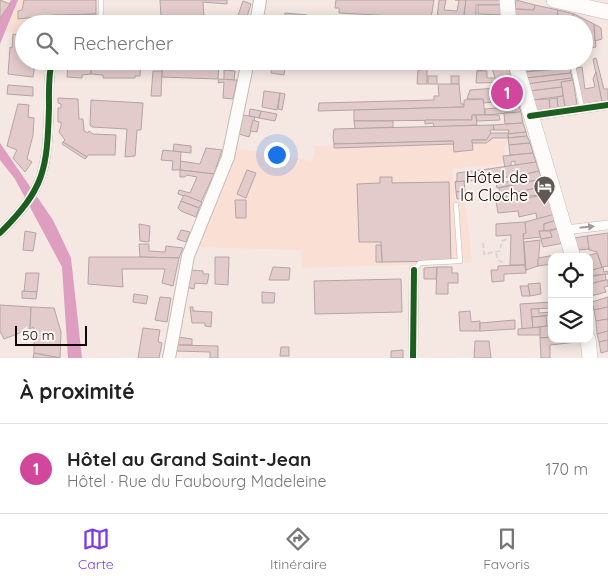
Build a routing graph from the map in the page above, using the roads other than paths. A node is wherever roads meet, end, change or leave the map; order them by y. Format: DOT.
graph roads {
  1 [pos="101,0"];
  2 [pos="507,0"];
  3 [pos="554,0"];
  4 [pos="261,1"];
  5 [pos="593,9"];
  6 [pos="608,12"];
  7 [pos="101,15"];
  8 [pos="258,15"];
  9 [pos="508,15"];
  10 [pos="608,20"];
  11 [pos="52,70"];
  12 [pos="246,70"];
  13 [pos="517,70"];
  14 [pos="574,70"];
  15 [pos="608,105"];
  16 [pos="582,108"];
  17 [pos="530,116"];
  18 [pos="456,205"];
  19 [pos="608,225"];
  20 [pos="566,230"];
  21 [pos="0,233"];
  22 [pos="572,253"];
  23 [pos="414,270"];
  24 [pos="588,343"];
  25 [pos="169,358"];
  26 [pos="413,358"];
  27 [pos="590,358"];
  1 -- 7 [label="lane"];
  2 -- 9 [label="main road"];
  3 -- 5 [label="main road"];
  4 -- 8 [label="main road"];
  5 -- 6 [label="main road"];
  5 -- 10 [label="street"];
  11 -- 21 [label="street"];
  12 -- 25 [label="main road"];
  13 -- 17 [label="main road"];
  14 -- 16 [label="lane"];
  15 -- 16 [label="street"];
  16 -- 17 [label="street"];
  17 -- 20 [label="main road"];
  18 -- 23 [label="lane"];
  20 -- 19 [label="street, one-way"];
  20 -- 22 [label="main road"];
  23 -- 26 [label="street"];
  24 -- 27 [label="main road"];
}
